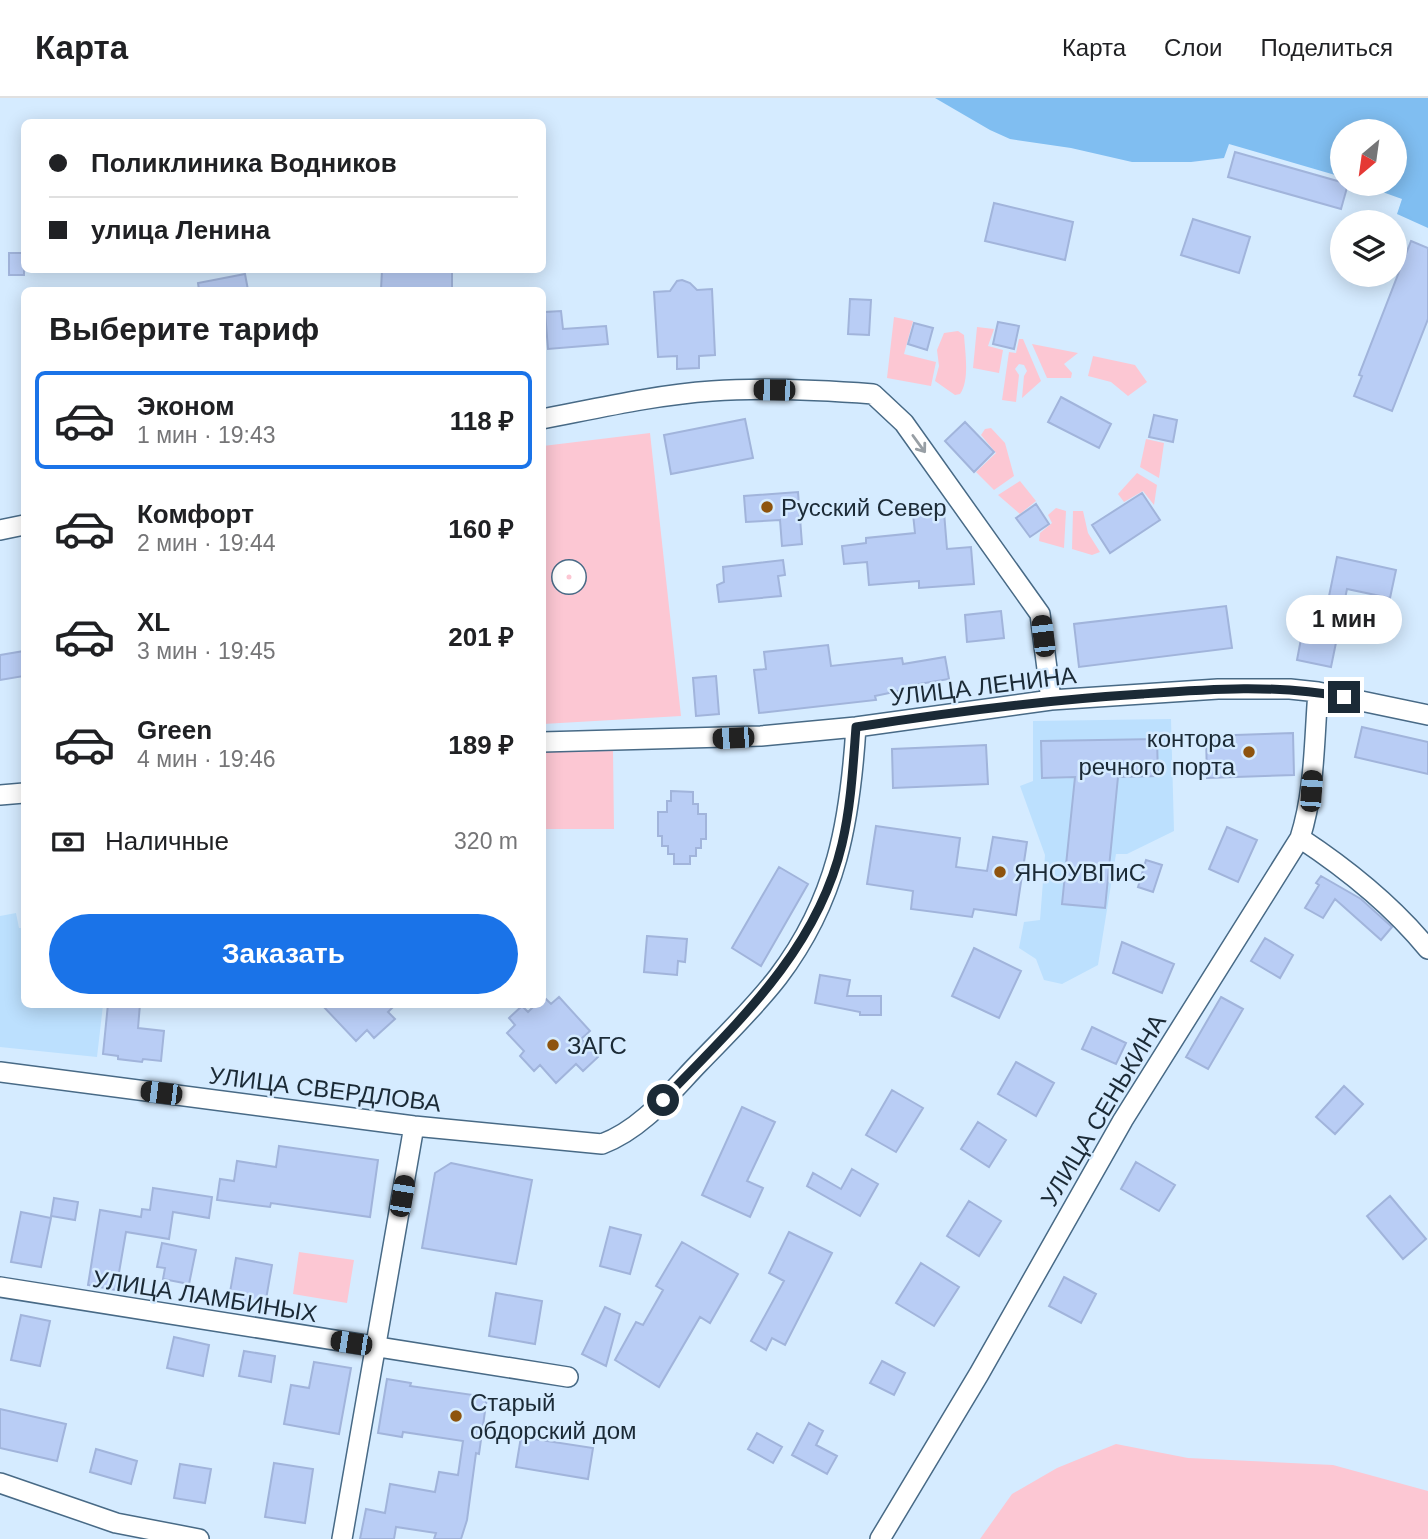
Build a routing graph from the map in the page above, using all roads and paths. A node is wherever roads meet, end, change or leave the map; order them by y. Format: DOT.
graph roads {
  1 [pos="546,418"];
  2 [pos="21,526"];
  3 [pos="0,530"];
  4 [pos="1318,692"];
  5 [pos="1051,700"];
  6 [pos="1428,715"];
  7 [pos="856,727"];
  8 [pos="546,742"];
  9 [pos="21,793"];
  10 [pos="0,795"];
  11 [pos="1300,838"];
  12 [pos="1428,949"];
  13 [pos="0,1072"];
  14 [pos="414,1126"];
  15 [pos="0,1287"];
  16 [pos="375,1347"];
  17 [pos="568,1377"];
  18 [pos="0,1483"];
  19 [pos="199,1539"];
  20 [pos="342,1539"];
  21 [pos="880,1539"];
  1 -- 5 [label="street, one-way"];
  2 -- 3 [label="street"];
  4 -- 5 [label="street, УЛИЦА ЛЕНИНА"];
  4 -- 6 [label="street, УЛИЦА ЛЕНИНА"];
  4 -- 11 [label="street, УЛИЦА СЕНЬКИНА"];
  5 -- 7 [label="street, УЛИЦА ЛЕНИНА"];
  7 -- 8 [label="street, УЛИЦА ЛЕНИНА"];
  7 -- 14 [label="street, УЛИЦА СВЕРДЛОВА"];
  9 -- 10 [label="street"];
  11 -- 12 [label="street"];
  11 -- 21 [label="street, УЛИЦА СЕНЬКИНА"];
  13 -- 14 [label="street, УЛИЦА СВЕРДЛОВА"];
  14 -- 16 [label="street"];
  15 -- 16 [label="street, УЛИЦА ЛАМБИНЫХ"];
  16 -- 17 [label="street, УЛИЦА ЛАМБИНЫХ"];
  16 -- 20 [label="street"];
  18 -- 19 [label="street"];
}
